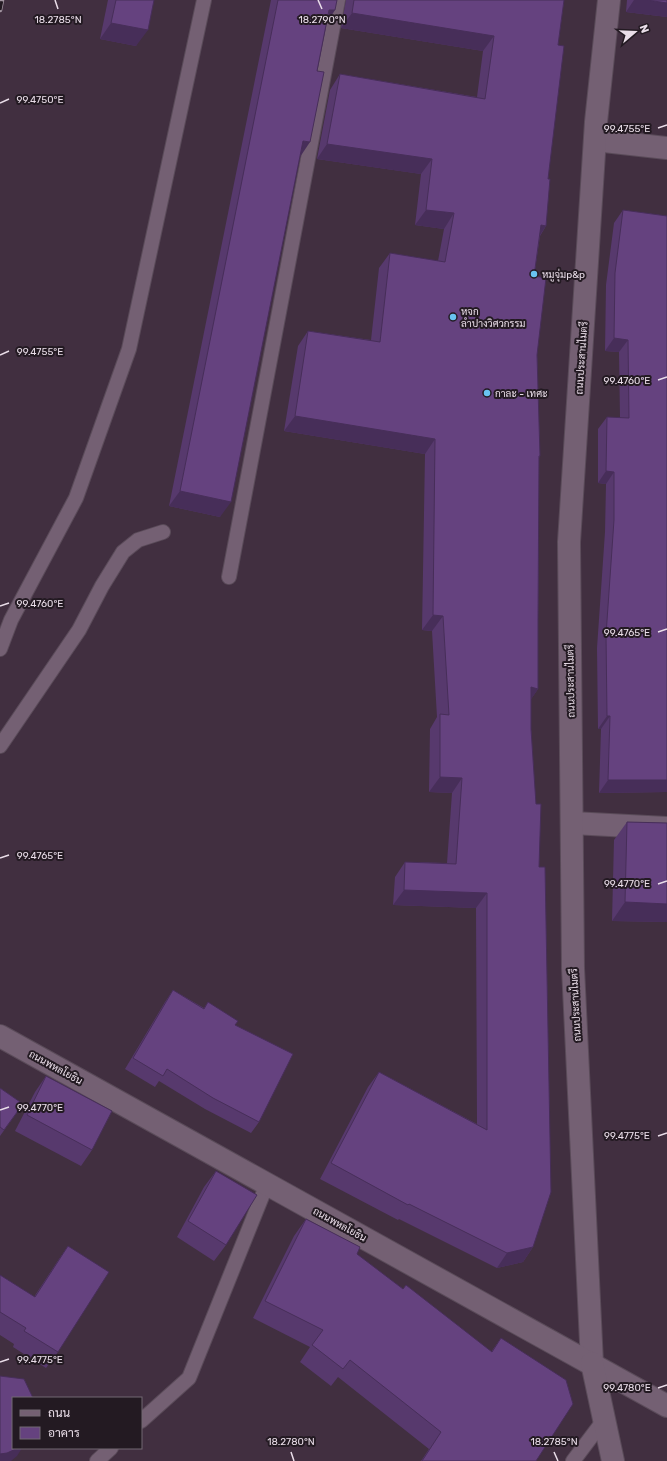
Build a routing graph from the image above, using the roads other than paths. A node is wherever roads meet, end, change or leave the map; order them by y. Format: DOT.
graph roads {
  1 [pos="204,0"];
  2 [pos="338,0"];
  3 [pos="609,0"];
  4 [pos="595,140"];
  5 [pos="667,148"];
  6 [pos="163,532"];
  7 [pos="229,576"];
  8 [pos="0,649"];
  9 [pos="0,746"];
  10 [pos="572,823"];
  11 [pos="667,828"];
  12 [pos="0,1036"];
  13 [pos="267,1184"];
  14 [pos="592,1364"];
  15 [pos="667,1406"];
  16 [pos="142,1420"];
  17 [pos="604,1420"];
  18 [pos="110,1449"];
  19 [pos="97,1461"];
  20 [pos="573,1461"];
  21 [pos="613,1461"];
  1 -- 8 [label="lane"];
  2 -- 7 [label="lane"];
  3 -- 4 [label="street, ถนนประสานไมตรี"];
  4 -- 5 [label="street"];
  4 -- 10 [label="street, ถนนประสานไมตรี"];
  6 -- 9 [label="lane"];
  10 -- 11 [label="street"];
  10 -- 14 [label="street, ถนนประสานไมตรี"];
  12 -- 13 [label="street, ถนนพหลโยธิน"];
  13 -- 14 [label="street, ถนนพหลโยธิน"];
  13 -- 16 [label="lane"];
  14 -- 15 [label="street, ถนนพหลโยธิน"];
  14 -- 17 [label="street"];
  17 -- 20 [label="lane"];
  17 -- 21 [label="street"];
  18 -- 19 [label="lane"];
}
